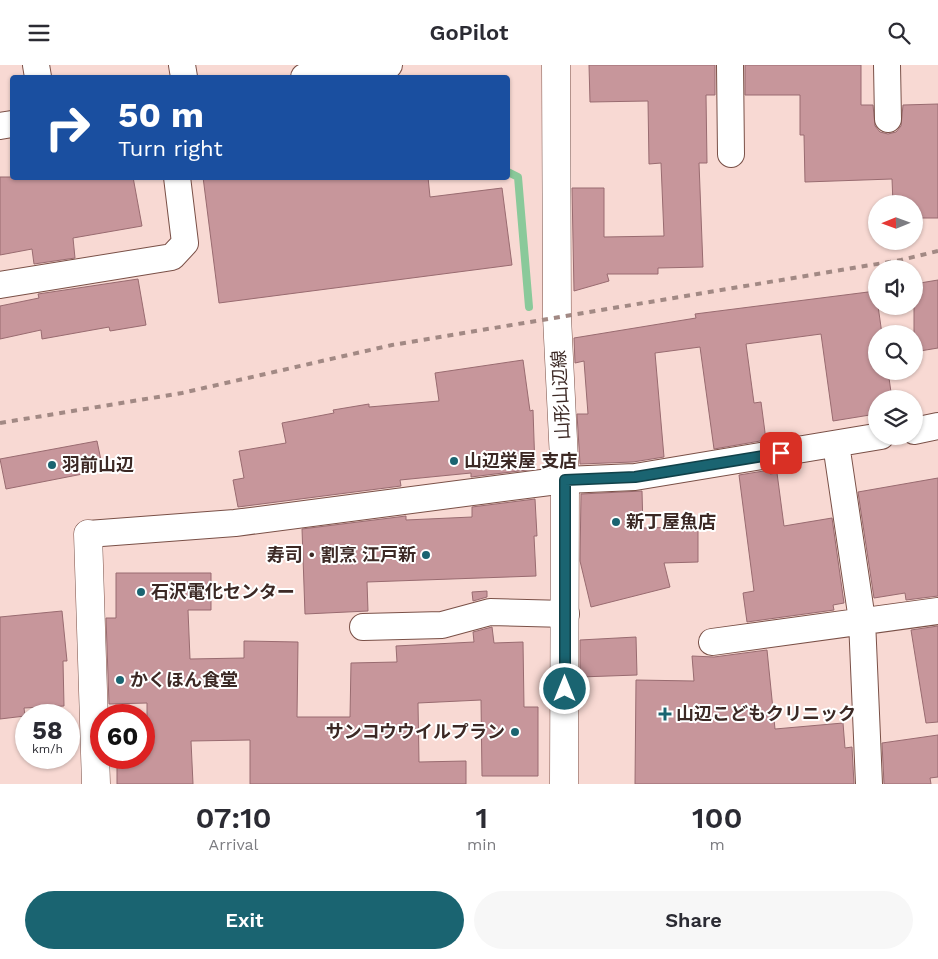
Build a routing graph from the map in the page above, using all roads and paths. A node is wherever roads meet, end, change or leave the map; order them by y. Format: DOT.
graph roads {
  1 [pos="389,65"];
  2 [pos="556,65"];
  3 [pos="730,65"];
  4 [pos="887,65"];
  5 [pos="318,75"];
  6 [pos="888,119"];
  7 [pos="731,154"];
  8 [pos="176,180"];
  9 [pos="0,285"];
  10 [pos="938,426"];
  11 [pos="923,429"];
  12 [pos="868,438"];
  13 [pos="836,444"];
  14 [pos="565,480"];
  15 [pos="88,534"];
  16 [pos="938,611"];
  17 [pos="566,614"];
  18 [pos="862,620"];
  19 [pos="363,627"];
  20 [pos="712,642"];
  21 [pos="96,784"];
  22 [pos="564,784"];
  23 [pos="869,784"];
  1 -- 5 [label="street"];
  2 -- 14 [label="main road, 山形山辺線"];
  3 -- 7 [label="street"];
  4 -- 6 [label="street"];
  8 -- 9 [label="street"];
  10 -- 11 [label="street"];
  12 -- 13 [label="street"];
  13 -- 14 [label="street"];
  13 -- 18 [label="street"];
  14 -- 15 [label="street"];
  14 -- 17 [label="main road, 山形山辺線"];
  15 -- 21 [label="main road"];
  16 -- 18 [label="street"];
  17 -- 19 [label="street"];
  17 -- 22 [label="main road, 山形山辺線"];
  18 -- 20 [label="street"];
  18 -- 23 [label="street"];
}
